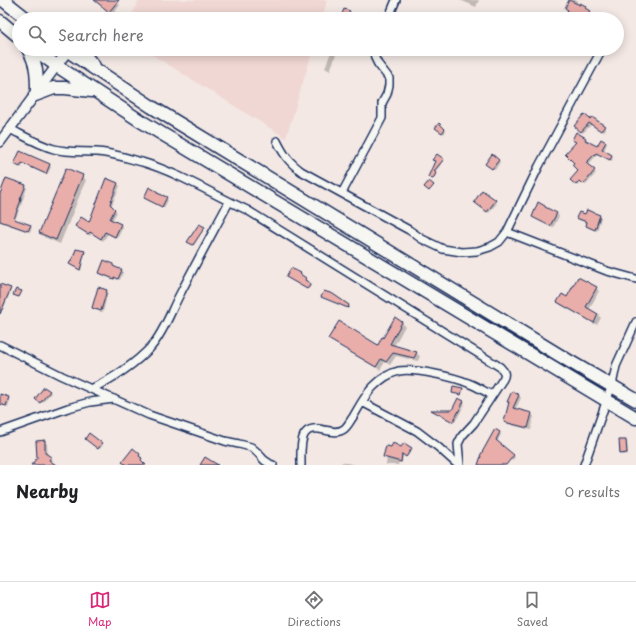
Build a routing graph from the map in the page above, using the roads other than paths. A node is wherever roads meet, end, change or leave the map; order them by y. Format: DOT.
graph roads {
  1 [pos="3,0"];
  2 [pos="396,0"];
  3 [pos="14,8"];
  4 [pos="19,12"];
  5 [pos="21,12"];
  6 [pos="391,12"];
  7 [pos="0,21"];
  8 [pos="12,31"];
  9 [pos="33,56"];
  10 [pos="43,56"];
  11 [pos="63,56"];
  12 [pos="76,56"];
  13 [pos="88,56"];
  14 [pos="375,56"];
  15 [pos="598,56"];
  16 [pos="57,66"];
  17 [pos="95,92"];
  18 [pos="36,93"];
  19 [pos="142,101"];
  20 [pos="10,129"];
  21 [pos="276,141"];
  22 [pos="0,142"];
  23 [pos="342,193"];
  24 [pos="229,202"];
  25 [pos="507,232"];
  26 [pos="636,279"];
  27 [pos="636,322"];
  28 [pos="0,345"];
  29 [pos="612,385"];
  30 [pos="91,389"];
  31 [pos="492,395"];
  32 [pos="114,399"];
  33 [pos="606,400"];
  34 [pos="636,400"];
  35 [pos="362,402"];
  36 [pos="636,418"];
  37 [pos="0,432"];
  38 [pos="273,465"];
  39 [pos="301,465"];
  40 [pos="459,465"];
  41 [pos="584,465"];
  1 -- 3 [label="main road"];
  2 -- 6 [label="street"];
  3 -- 4 [label="main road"];
  3 -- 5 [label="street"];
  7 -- 8 [label="main road"];
  9 -- 18 [label="main road"];
  10 -- 16 [label="main road"];
  11 -- 16 [label="street"];
  12 -- 19 [label="main road"];
  13 -- 19 [label="street"];
  14 -- 23 [label="street"];
  15 -- 25 [label="street"];
  16 -- 17 [label="main road"];
  16 -- 18 [label="street"];
  17 -- 18 [label="main road"];
  17 -- 33 [label="main road"];
  18 -- 20 [label="street"];
  19 -- 29 [label="main road"];
  20 -- 22 [label="street"];
  20 -- 24 [label="street"];
  21 -- 23 [label="street"];
  23 -- 25 [label="street"];
  24 -- 30 [label="street"];
  24 -- 31 [label="street"];
  25 -- 26 [label="street"];
  27 -- 29 [label="street"];
  28 -- 30 [label="street"];
  29 -- 33 [label="street"];
  29 -- 34 [label="main road"];
  30 -- 32 [label="street"];
  31 -- 35 [label="street"];
  31 -- 40 [label="street"];
  32 -- 37 [label="street"];
  32 -- 38 [label="street"];
  33 -- 36 [label="main road"];
  33 -- 41 [label="street"];
  35 -- 39 [label="street"];
  35 -- 40 [label="street"];
}
